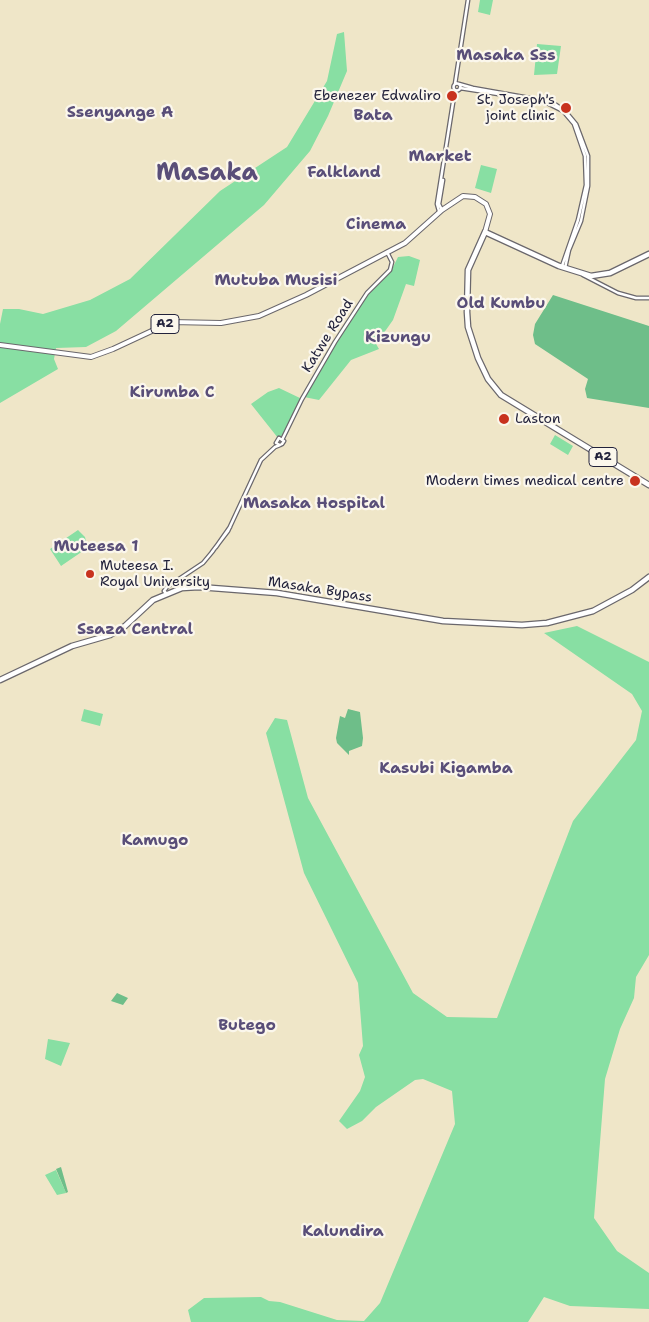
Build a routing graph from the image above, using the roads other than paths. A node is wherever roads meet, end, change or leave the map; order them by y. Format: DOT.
graph roads {
  1 [pos="468,0"];
  2 [pos="458,84"];
  3 [pos="459,89"];
  4 [pos="455,90"];
  5 [pos="455,98"];
  6 [pos="440,211"];
  7 [pos="484,233"];
  8 [pos="387,252"];
  9 [pos="649,254"];
  10 [pos="564,267"];
  11 [pos="581,274"];
  12 [pos="649,298"];
  13 [pos="0,345"];
  14 [pos="283,436"];
  15 [pos="279,438"];
  16 [pos="282,440"];
  17 [pos="275,445"];
  18 [pos="649,485"];
  19 [pos="649,577"];
  20 [pos="166,593"];
  21 [pos="0,680"];
  1 -- 2 [label="street"];
  2 -- 3 [label="street"];
  2 -- 4 [label="street"];
  2 -- 10 [label="street"];
  3 -- 4 [label="street"];
  3 -- 5 [label="street"];
  3 -- 10 [label="street"];
  4 -- 5 [label="street"];
  5 -- 6 [label="street"];
  6 -- 7 [label="main road, A2"];
  6 -- 8 [label="main road, A2"];
  7 -- 10 [label="highway"];
  7 -- 18 [label="highway, A2"];
  8 -- 13 [label="main road, A2"];
  8 -- 14 [label="street, Katwe Road"];
  9 -- 11 [label="highway"];
  10 -- 11 [label="highway"];
  11 -- 12 [label="street"];
  14 -- 15 [label="street"];
  14 -- 16 [label="street, Katwe Road"];
  15 -- 16 [label="street"];
  15 -- 17 [label="street"];
  16 -- 17 [label="street, Katwe Road"];
  17 -- 20 [label="street"];
  19 -- 20 [label="highway, Masaka Bypass"];
  20 -- 21 [label="highway, Masaka Bypass"];
}
